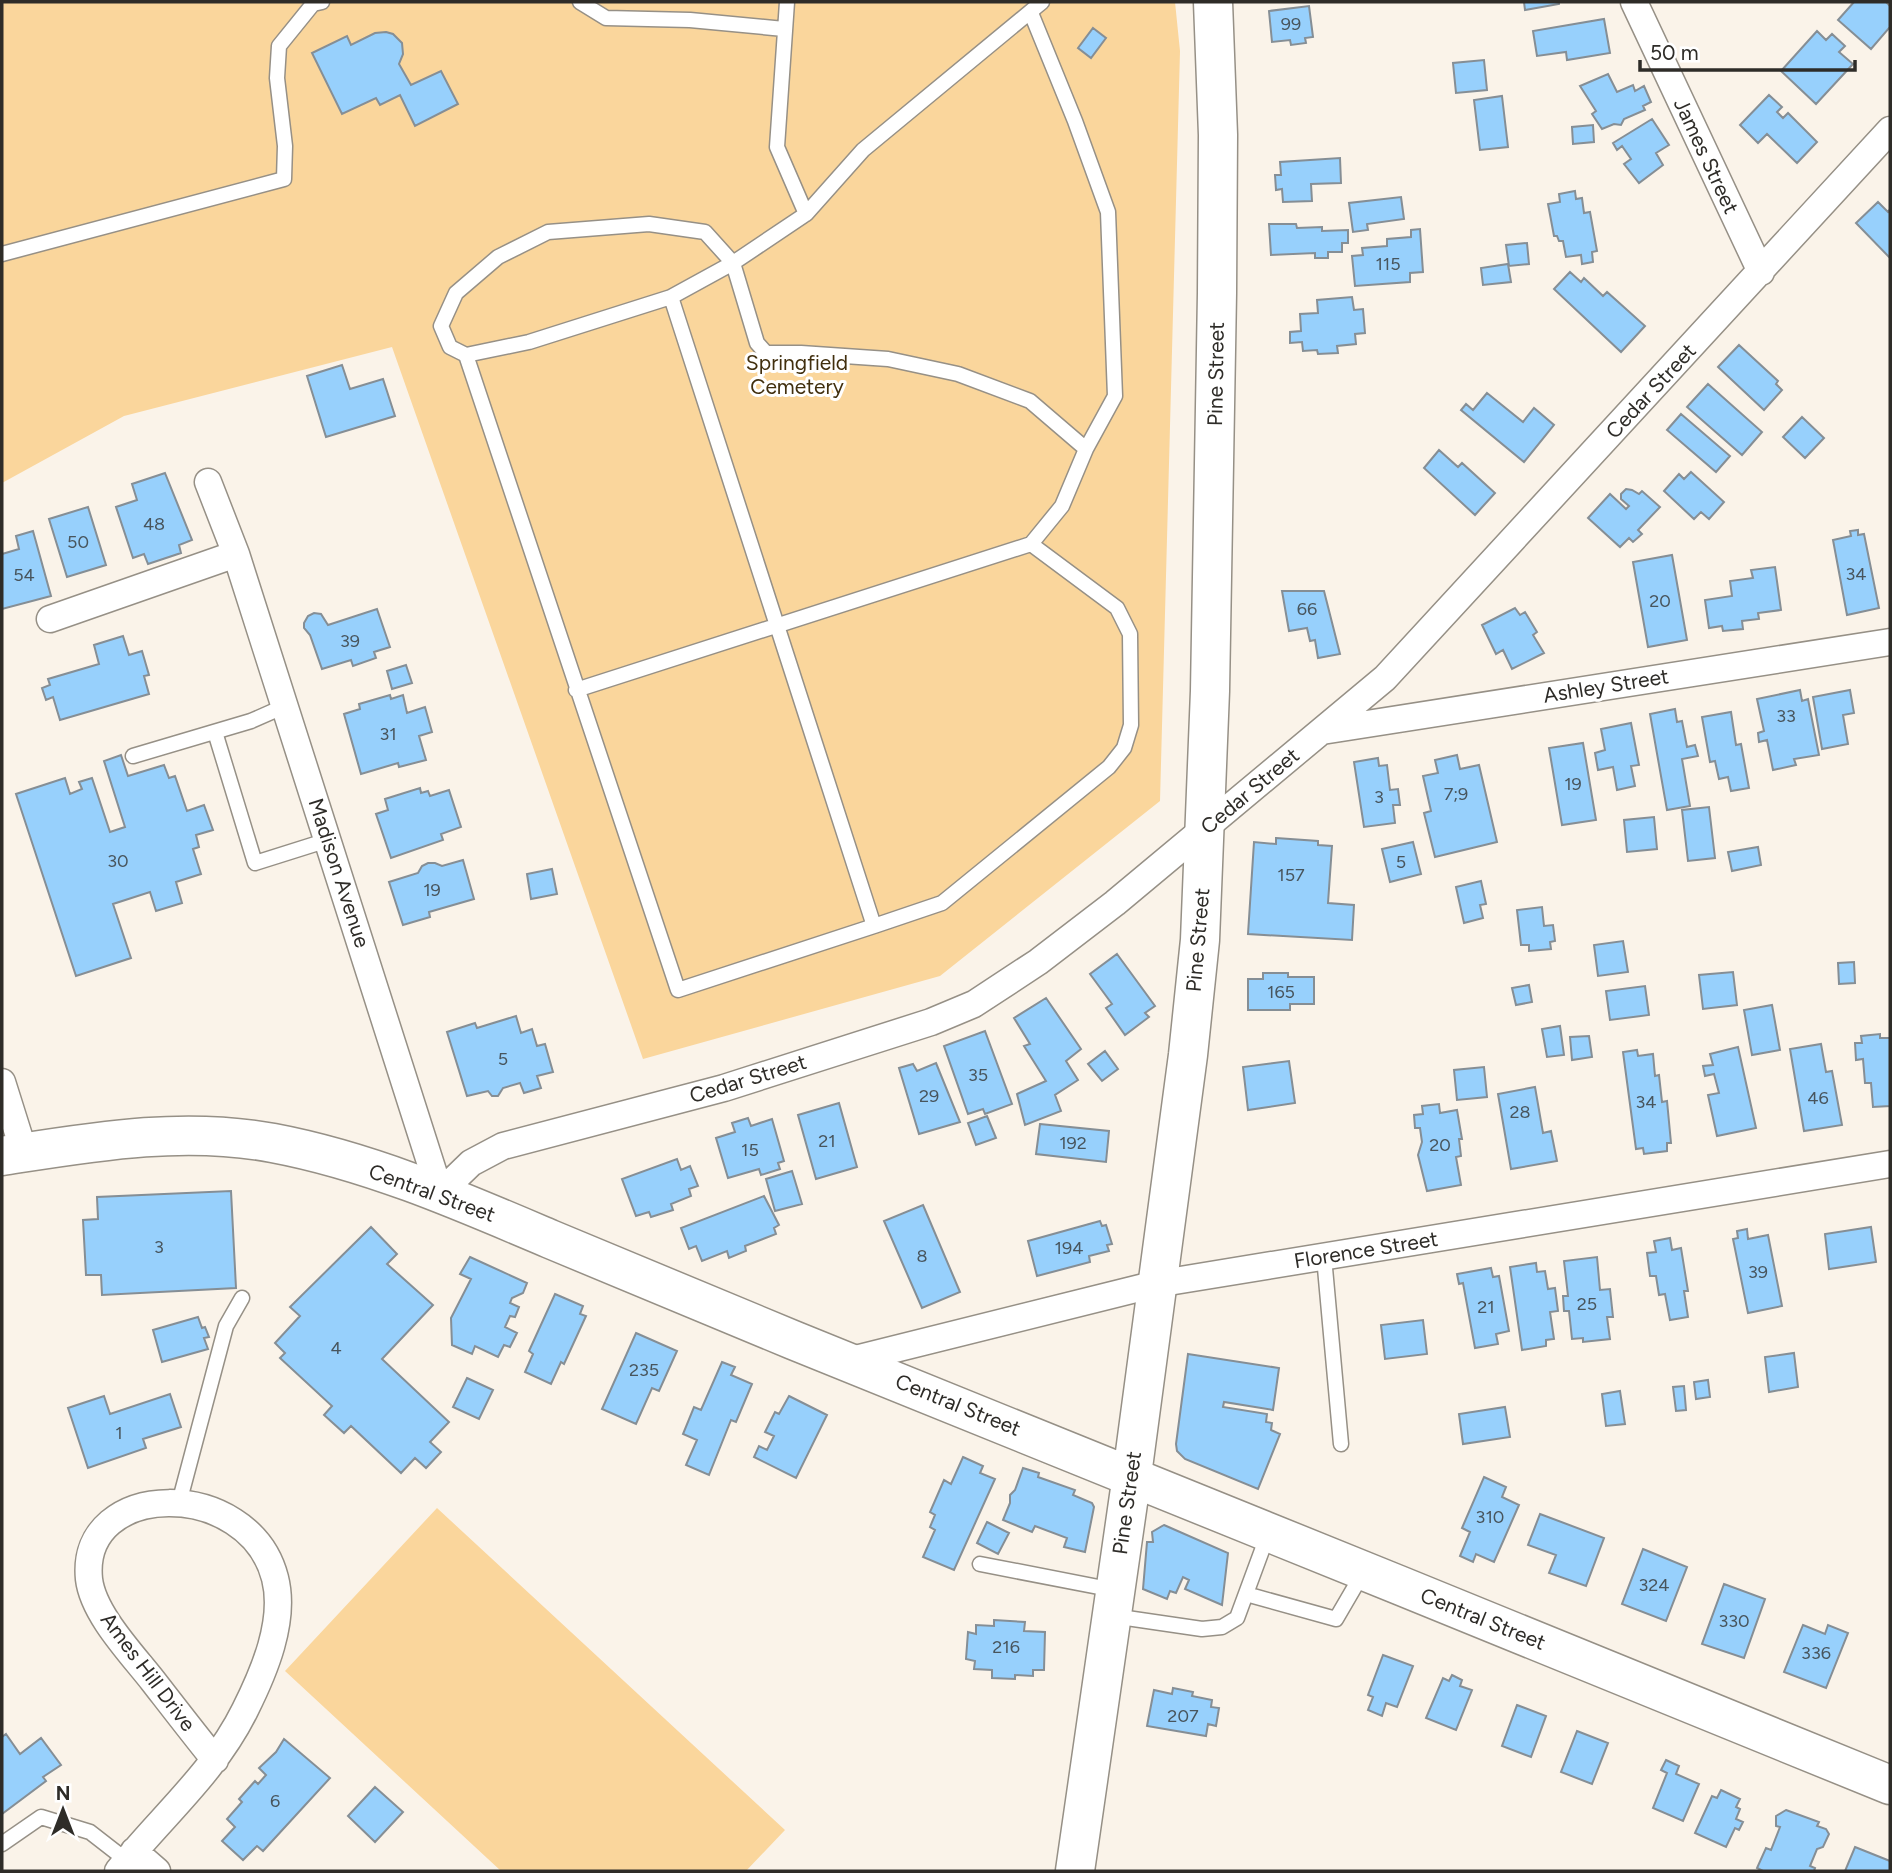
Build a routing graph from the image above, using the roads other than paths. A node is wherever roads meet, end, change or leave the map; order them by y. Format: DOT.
graph roads {
  1 [pos="322,2"];
  2 [pos="580,2"];
  3 [pos="787,2"];
  4 [pos="1042,2"];
  5 [pos="1213,2"];
  6 [pos="1634,2"];
  7 [pos="1031,13"];
  8 [pos="784,29"];
  9 [pos="1890,130"];
  10 [pos="806,214"];
  11 [pos="2,254"];
  12 [pos="733,263"];
  13 [pos="1761,272"];
  14 [pos="671,297"];
  15 [pos="466,355"];
  16 [pos="1086,449"];
  17 [pos="208,482"];
  18 [pos="1031,544"];
  19 [pos="236,554"];
  20 [pos="50,619"];
  21 [pos="776,625"];
  22 [pos="1890,642"];
  23 [pos="576,690"];
  24 [pos="285,706"];
  25 [pos="1322,731"];
  26 [pos="215,732"];
  27 [pos="133,756"];
  28 [pos="1206,828"];
  29 [pos="328,840"];
  30 [pos="874,926"];
  31 [pos="2,1082"];
  32 [pos="13,1154"];
  33 [pos="1890,1164"];
  34 [pos="440,1193"];
  35 [pos="1324,1257"];
  36 [pos="1156,1284"];
  37 [pos="242,1298"];
  38 [pos="847,1361"];
  39 [pos="1342,1444"];
  40 [pos="1132,1475"];
  41 [pos="178,1503"];
  42 [pos="1269,1531"];
  43 [pos="980,1564"];
  44 [pos="1364,1570"];
  45 [pos="1246,1594"];
  46 [pos="1113,1603"];
  47 [pos="215,1760"];
  48 [pos="1890,1785"];
  49 [pos="2,1844"];
  50 [pos="126,1861"];
  51 [pos="157,1871"];
  52 [pos="1075,1871"];
  1 -- 11 [label="lane"];
  2 -- 8 [label="lane"];
  3 -- 8 [label="lane"];
  4 -- 7 [label="lane"];
  5 -- 28 [label="main road, Pine Street"];
  6 -- 13 [label="street, James Street"];
  7 -- 10 [label="lane"];
  7 -- 16 [label="lane"];
  8 -- 10 [label="lane"];
  9 -- 13 [label="street, Cedar Street"];
  10 -- 12 [label="lane"];
  12 -- 14 [label="lane"];
  12 -- 15 [label="lane"];
  12 -- 16 [label="lane"];
  13 -- 25 [label="street, Cedar Street"];
  14 -- 15 [label="lane"];
  14 -- 21 [label="lane"];
  15 -- 23 [label="lane"];
  16 -- 18 [label="lane"];
  17 -- 19 [label="street, Madison Avenue"];
  18 -- 21 [label="lane"];
  18 -- 30 [label="lane"];
  19 -- 20 [label="street"];
  19 -- 24 [label="street, Madison Avenue"];
  21 -- 23 [label="lane"];
  21 -- 30 [label="lane"];
  22 -- 25 [label="street, Ashley Street"];
  23 -- 30 [label="lane"];
  24 -- 26 [label="lane"];
  24 -- 29 [label="street, Madison Avenue"];
  25 -- 28 [label="street, Cedar Street"];
  26 -- 27 [label="lane"];
  26 -- 29 [label="lane"];
  28 -- 34 [label="street, Cedar Street"];
  28 -- 36 [label="main road, Pine Street"];
  29 -- 34 [label="street, Madison Avenue"];
  31 -- 32 [label="street"];
  32 -- 34 [label="main road, Central Street"];
  33 -- 35 [label="street, Florence Street"];
  34 -- 38 [label="main road, Central Street"];
  35 -- 36 [label="street, Florence Street"];
  35 -- 39 [label="lane"];
  36 -- 38 [label="street, Florence Street"];
  36 -- 40 [label="main road, Pine Street"];
  37 -- 41 [label="lane"];
  38 -- 40 [label="main road, Central Street"];
  40 -- 42 [label="main road, Central Street"];
  40 -- 46 [label="main road, Pine Street"];
  41 -- 47 [label="street, Ames Hill Drive"];
  41 -- 47 [label="street, Ames Hill Drive"];
  42 -- 44 [label="main road, Central Street"];
  42 -- 45 [label="lane"];
  43 -- 46 [label="lane"];
  44 -- 45 [label="lane"];
  44 -- 48 [label="main road, Central Street"];
  45 -- 46 [label="lane"];
  46 -- 52 [label="main road, Pine Street"];
  47 -- 50 [label="street, Ames Hill Drive"];
  49 -- 50 [label="lane"];
  50 -- 51 [label="street"];
}
